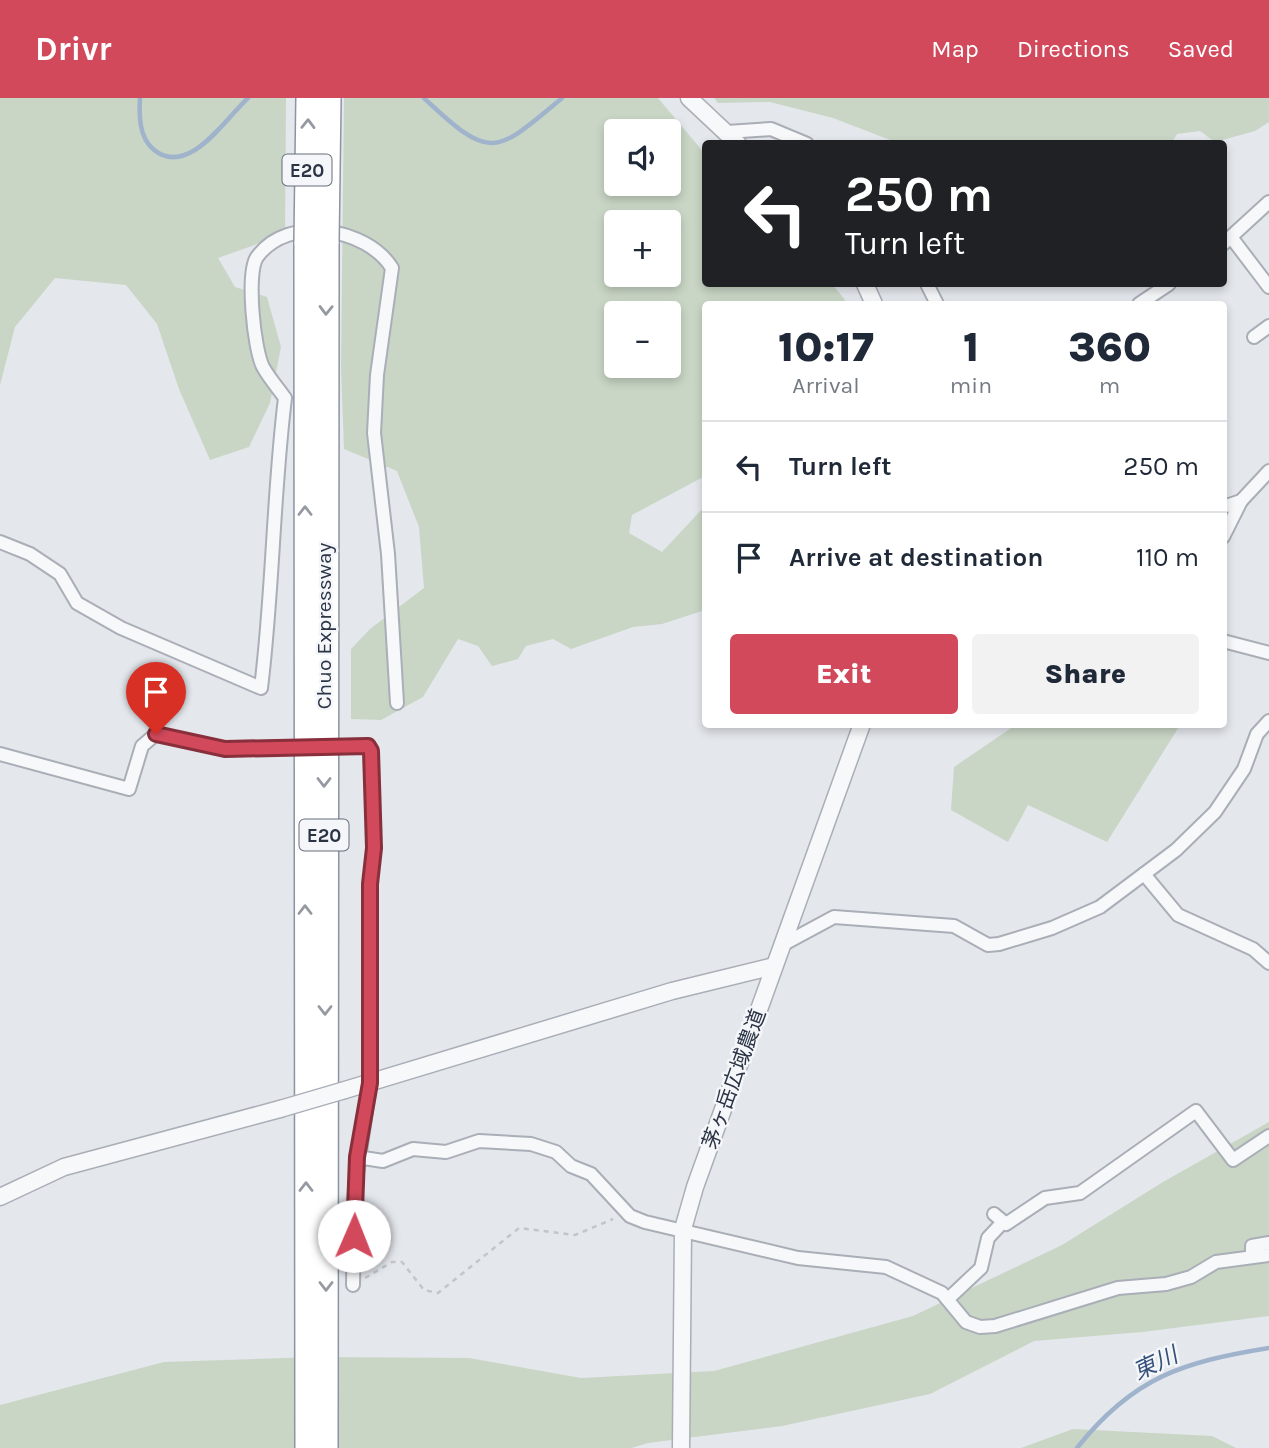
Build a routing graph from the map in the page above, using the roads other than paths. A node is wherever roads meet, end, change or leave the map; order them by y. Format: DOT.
graph roads {
  1 [pos="308,98"];
  2 [pos="329,98"];
  3 [pos="689,98"];
  4 [pos="732,138"];
  5 [pos="797,140"];
  6 [pos="1269,202"];
  7 [pos="1227,240"];
  8 [pos="316,242"];
  9 [pos="1164,287"];
  10 [pos="1269,287"];
  11 [pos="1144,301"];
  12 [pos="1269,326"];
  13 [pos="1254,337"];
  14 [pos="1269,471"];
  15 [pos="1241,501"];
  16 [pos="1227,506"];
  17 [pos="1227,529"];
  18 [pos="0,542"];
  19 [pos="1227,642"];
  20 [pos="1269,653"];
  21 [pos="397,704"];
  22 [pos="1269,720"];
  23 [pos="861,728"];
  24 [pos="0,754"];
  25 [pos="1144,874"];
  26 [pos="782,945"];
  27 [pos="1269,963"];
  28 [pos="774,966"];
  29 [pos="370,1083"];
  30 [pos="1269,1136"];
  31 [pos="357,1157"];
  32 [pos="0,1197"];
  33 [pos="683,1229"];
  34 [pos="1269,1243"];
  35 [pos="1269,1255"];
  36 [pos="1252,1257"];
  37 [pos="353,1286"];
  38 [pos="948,1299"];
  39 [pos="316,1438"];
  40 [pos="681,1448"];
  8 -- 1 [label="highway, Chuo Expressway / E20, one-way, bridge"];
  2 -- 8 [label="highway, Chuo Expressway / E20, bridge"];
  3 -- 4 [label="street"];
  4 -- 5 [label="street"];
  6 -- 7 [label="street"];
  7 -- 10 [label="street"];
  8 -- 39 [label="highway, Chuo Expressway / E20"];
  9 -- 11 [label="street"];
  12 -- 13 [label="street"];
  14 -- 15 [label="street"];
  15 -- 16 [label="street"];
  15 -- 17 [label="street"];
  18 -- 21 [label="street"];
  19 -- 20 [label="street"];
  22 -- 25 [label="street"];
  23 -- 26 [label="street, 茅ヶ岳広域農道"];
  24 -- 29 [label="street, bridge"];
  25 -- 26 [label="street"];
  25 -- 27 [label="street"];
  26 -- 28 [label="street, 茅ヶ岳広域農道"];
  28 -- 29 [label="street"];
  28 -- 33 [label="street, 茅ヶ岳広域農道"];
  29 -- 31 [label="street"];
  29 -- 32 [label="street, bridge"];
  30 -- 38 [label="street"];
  31 -- 33 [label="street"];
  31 -- 37 [label="street"];
  33 -- 38 [label="street"];
  33 -- 40 [label="street, 茅ヶ岳広域農道"];
  34 -- 36 [label="street"];
  35 -- 36 [label="street"];
  36 -- 38 [label="street"];
}
